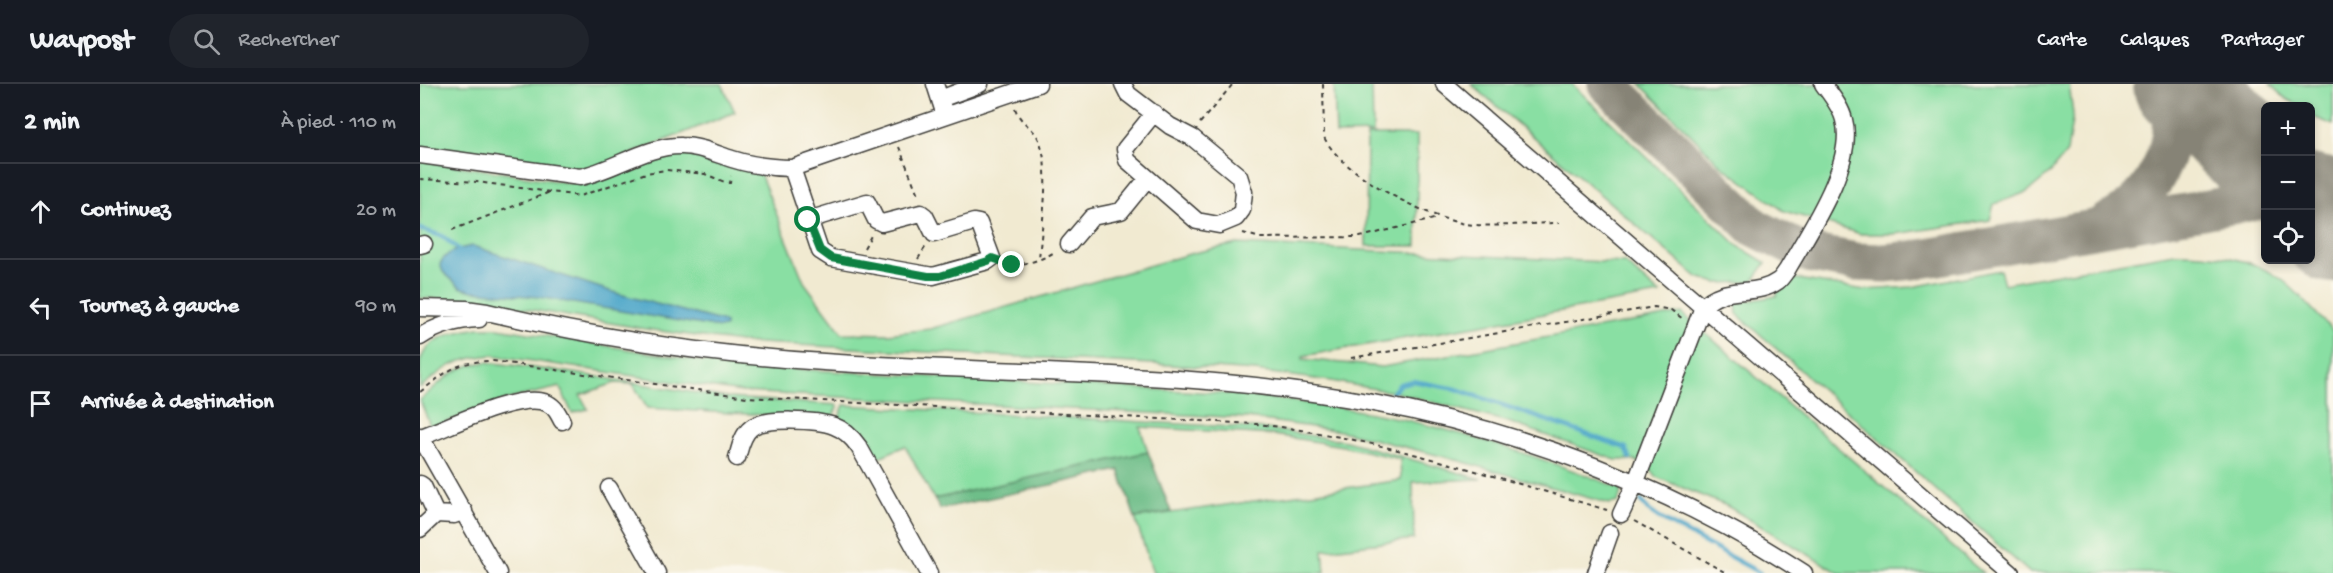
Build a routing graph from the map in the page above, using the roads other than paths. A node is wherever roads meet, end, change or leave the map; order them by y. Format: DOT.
graph roads {
  1 [pos="980,84"];
  2 [pos="1038,84"];
  3 [pos="1123,84"];
  4 [pos="1444,84"];
  5 [pos="1823,84"];
  6 [pos="937,91"];
  7 [pos="990,92"];
  8 [pos="1154,113"];
  9 [pos="946,116"];
  10 [pos="420,155"];
  11 [pos="792,168"];
  12 [pos="1147,179"];
  13 [pos="808,220"];
  14 [pos="1069,244"];
  15 [pos="1703,307"];
  16 [pos="420,308"];
  17 [pos="510,318"];
  18 [pos="420,337"];
  19 [pos="562,421"];
  20 [pos="420,436"];
  21 [pos="737,458"];
  22 [pos="420,484"];
  23 [pos="1635,484"];
  24 [pos="609,488"];
  25 [pos="464,511"];
  26 [pos="436,514"];
  27 [pos="1621,514"];
  28 [pos="420,529"];
  29 [pos="1610,533"];
  30 [pos="498,573"];
  31 [pos="657,573"];
  32 [pos="929,573"];
  33 [pos="1596,573"];
  34 [pos="1804,573"];
  35 [pos="2011,573"];
  1 -- 6 [label="street"];
  2 -- 7 [label="street"];
  3 -- 8 [label="street"];
  4 -- 15 [label="street"];
  5 -- 15 [label="street"];
  6 -- 9 [label="street"];
  7 -- 9 [label="street"];
  8 -- 12 [label="street"];
  8 -- 12 [label="street"];
  9 -- 11 [label="street"];
  10 -- 11 [label="street"];
  11 -- 13 [label="street"];
  12 -- 14 [label="street"];
  13 -- 13 [label="street"];
  15 -- 23 [label="street"];
  15 -- 35 [label="street"];
  16 -- 17 [label="street"];
  17 -- 18 [label="street"];
  17 -- 23 [label="street"];
  19 -- 20 [label="street"];
  20 -- 25 [label="street"];
  21 -- 32 [label="street"];
  22 -- 26 [label="street"];
  23 -- 27 [label="street"];
  23 -- 34 [label="street"];
  24 -- 31 [label="street"];
  25 -- 26 [label="street"];
  25 -- 30 [label="street"];
  26 -- 28 [label="street"];
  29 -- 33 [label="street"];
}
